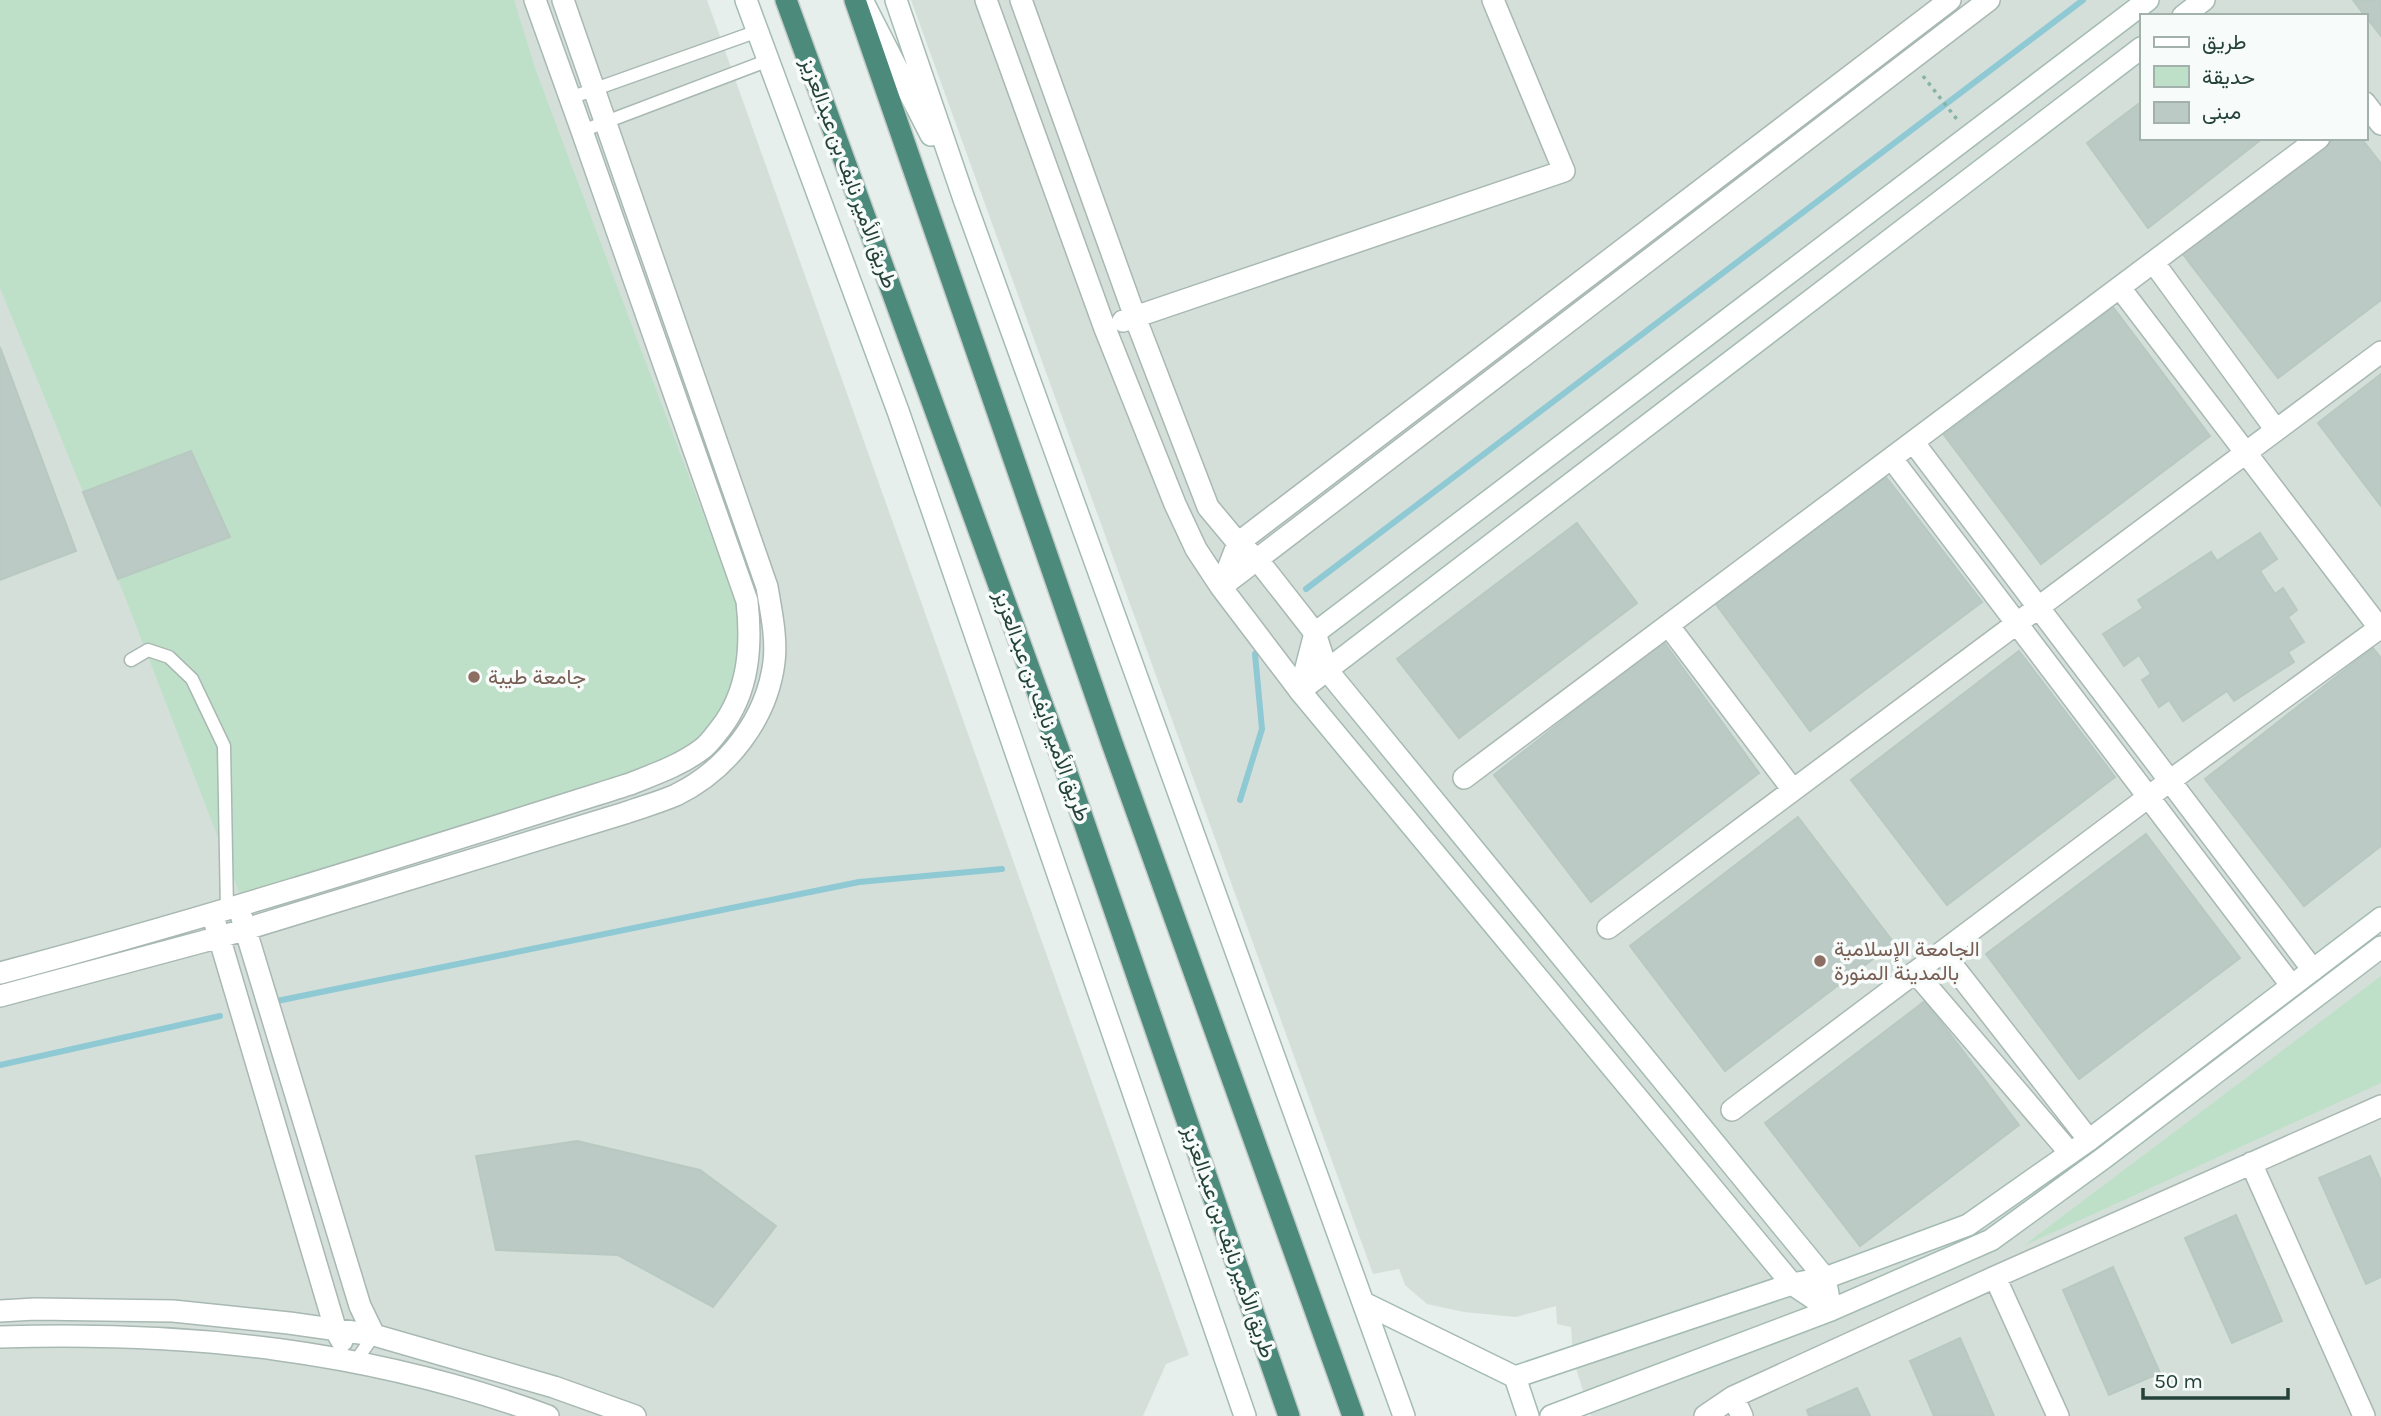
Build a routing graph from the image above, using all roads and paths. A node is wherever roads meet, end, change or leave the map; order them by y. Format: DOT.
graph roads {
  1 [pos="535,0"];
  2 [pos="563,0"];
  3 [pos="746,0"];
  4 [pos="786,0"];
  5 [pos="855,0"];
  6 [pos="862,0"];
  7 [pos="896,0"];
  8 [pos="986,0"];
  9 [pos="1021,0"];
  10 [pos="1493,0"];
  11 [pos="1950,0"];
  12 [pos="1989,0"];
  13 [pos="2148,0"];
  14 [pos="2204,0"];
  15 [pos="2186,14"];
  16 [pos="758,31"];
  17 [pos="2140,49"];
  18 [pos="769,60"];
  19 [pos="1931,88"];
  20 [pos="595,90"];
  21 [pos="570,98"];
  22 [pos="2367,106"];
  23 [pos="606,120"];
  24 [pos="2381,124"];
  25 [pos="1962,126"];
  26 [pos="582,131"];
  27 [pos="2316,140"];
  28 [pos="964,199"];
  29 [pos="2154,263"];
  30 [pos="2120,288"];
  31 [pos="1135,317"];
  32 [pos="1104,326"];
  33 [pos="2381,352"];
  34 [pos="2276,430"];
  35 [pos="1914,443"];
  36 [pos="2247,452"];
  37 [pos="1892,459"];
  38 [pos="1238,542"];
  39 [pos="1258,559"];
  40 [pos="1221,587"];
  41 [pos="2039,608"];
  42 [pos="2018,624"];
  43 [pos="1668,625"];
  44 [pos="2380,628"];
  45 [pos="1315,633"];
  46 [pos="131,660"];
  47 [pos="1327,670"];
  48 [pos="1300,691"];
  49 [pos="1465,778"];
  50 [pos="2171,780"];
  51 [pos="1793,790"];
  52 [pos="2147,798"];
  53 [pos="226,911"];
  54 [pos="2381,918"];
  55 [pos="245,928"];
  56 [pos="1608,928"];
  57 [pos="220,937"];
  58 [pos="2381,947"];
  59 [pos="1942,952"];
  60 [pos="2313,970"];
  61 [pos="1916,972"];
  62 [pos="0,973"];
  63 [pos="2291,985"];
  64 [pos="0,996"];
  65 [pos="2381,1106"];
  66 [pos="1732,1110"];
  67 [pos="2089,1140"];
  68 [pos="2070,1153"];
  69 [pos="2251,1163"];
  70 [pos="1995,1277"];
  71 [pos="1825,1278"];
  72 [pos="1792,1284"];
  73 [pos="1364,1303"];
  74 [pos="1831,1310"];
  75 [pos="0,1311"];
  76 [pos="336,1331"];
  77 [pos="374,1335"];
  78 [pos="0,1337"];
  79 [pos="355,1362"];
  80 [pos="1515,1377"];
  81 [pos="1738,1406"];
  82 [pos="548,1416"];
  83 [pos="635,1416"];
  84 [pos="1245,1416"];
  85 [pos="1289,1416"];
  86 [pos="1353,1416"];
  87 [pos="1405,1416"];
  88 [pos="1528,1416"];
  89 [pos="1551,1416"];
  90 [pos="1705,1416"];
  91 [pos="2058,1416"];
  92 [pos="2364,1416"];
  1 -- 21 [label="street"];
  2 -- 20 [label="street"];
  3 -- 16 [label="street"];
  4 -- 85 [label="highway, طريق الأمير نايف بن عبدالعزيز"];
  5 -- 86 [label="highway"];
  6 -- 28 [label="street"];
  7 -- 28 [label="street"];
  8 -- 32 [label="street"];
  9 -- 31 [label="street"];
  10 -- 31 [label="street"];
  11 -- 38 [label="street"];
  12 -- 39 [label="street"];
  13 -- 45 [label="street"];
  14 -- 15 [label="street"];
  16 -- 18 [label="street"];
  16 -- 20 [label="lane"];
  17 -- 47 [label="street"];
  18 -- 23 [label="lane"];
  18 -- 84 [label="street"];
  19 -- 25 [label="path"];
  20 -- 21 [label="lane"];
  20 -- 23 [label="street"];
  21 -- 26 [label="street"];
  22 -- 24 [label="street"];
  23 -- 26 [label="lane"];
  23 -- 55 [label="street"];
  26 -- 53 [label="street"];
  27 -- 29 [label="street"];
  28 -- 73 [label="street"];
  29 -- 30 [label="street"];
  29 -- 34 [label="street"];
  30 -- 35 [label="street"];
  30 -- 36 [label="street"];
  31 -- 32 [label="street"];
  31 -- 38 [label="street"];
  32 -- 40 [label="street"];
  33 -- 34 [label="street"];
  34 -- 36 [label="street"];
  35 -- 37 [label="street"];
  35 -- 41 [label="street"];
  36 -- 41 [label="street"];
  36 -- 44 [label="street"];
  37 -- 42 [label="street"];
  37 -- 43 [label="street"];
  38 -- 39 [label="street"];
  38 -- 40 [label="street"];
  39 -- 40 [label="street"];
  39 -- 45 [label="street"];
  40 -- 48 [label="street"];
  41 -- 42 [label="street"];
  41 -- 50 [label="street"];
  42 -- 51 [label="street"];
  42 -- 52 [label="street"];
  43 -- 49 [label="street"];
  43 -- 51 [label="street"];
  44 -- 50 [label="street"];
  45 -- 47 [label="street"];
  45 -- 48 [label="street"];
  46 -- 53 [label="lane"];
  47 -- 48 [label="street"];
  47 -- 71 [label="street"];
  48 -- 72 [label="street"];
  50 -- 52 [label="street"];
  50 -- 60 [label="street"];
  51 -- 56 [label="street"];
  52 -- 59 [label="street"];
  52 -- 63 [label="street"];
  53 -- 55 [label="street"];
  53 -- 57 [label="street"];
  53 -- 62 [label="street"];
  54 -- 60 [label="street"];
  55 -- 57 [label="street"];
  55 -- 77 [label="street"];
  57 -- 64 [label="street"];
  57 -- 76 [label="street"];
  58 -- 74 [label="street"];
  59 -- 61 [label="street"];
  59 -- 67 [label="street"];
  60 -- 63 [label="street"];
  61 -- 66 [label="street"];
  61 -- 68 [label="street"];
  63 -- 67 [label="street"];
  65 -- 69 [label="street"];
  67 -- 68 [label="street"];
  68 -- 71 [label="street"];
  69 -- 70 [label="street"];
  69 -- 92 [label="street"];
  70 -- 81 [label="street"];
  70 -- 91 [label="street"];
  71 -- 72 [label="street"];
  71 -- 74 [label="street"];
  72 -- 74 [label="street"];
  72 -- 80 [label="street"];
  73 -- 80 [label="street"];
  73 -- 87 [label="street"];
  74 -- 89 [label="street"];
  75 -- 76 [label="street"];
  76 -- 77 [label="street"];
  76 -- 79 [label="street"];
  77 -- 79 [label="lane"];
  77 -- 83 [label="street"];
  78 -- 79 [label="street"];
  79 -- 82 [label="street"];
  80 -- 88 [label="street"];
  81 -- 90 [label="street"];
}
